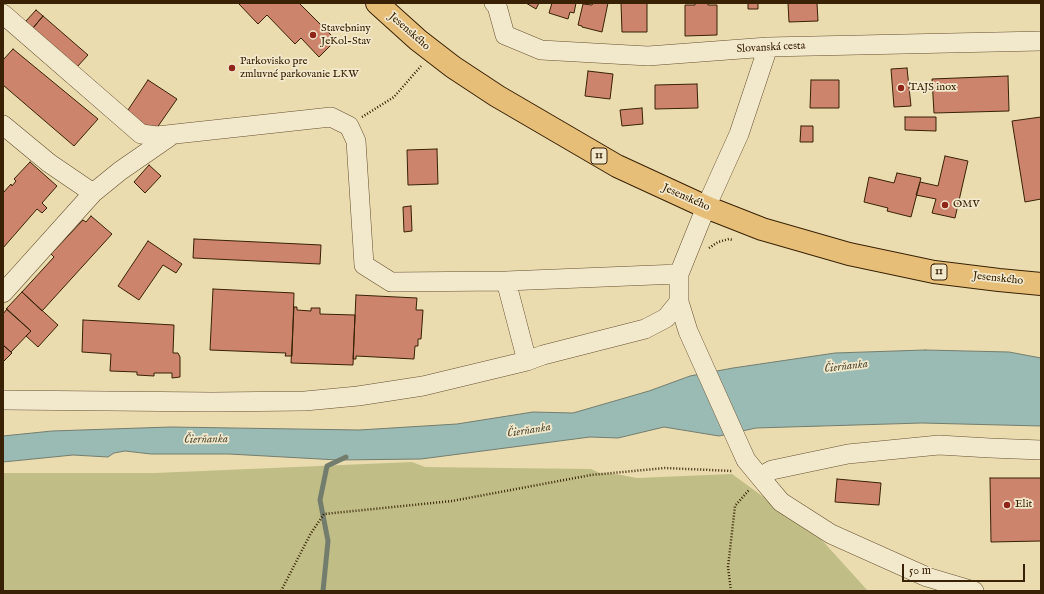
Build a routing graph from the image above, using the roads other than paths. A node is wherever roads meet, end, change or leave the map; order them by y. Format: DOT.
graph roads {
  1 [pos="377,3"];
  2 [pos="494,3"];
  3 [pos="3,14"];
  4 [pos="1041,41"];
  5 [pos="768,47"];
  6 [pos="3,125"];
  7 [pos="172,135"];
  8 [pos="93,193"];
  9 [pos="706,208"];
  10 [pos="679,274"];
  11 [pos="506,282"];
  12 [pos="1041,284"];
  13 [pos="3,293"];
  14 [pos="679,302"];
  15 [pos="527,361"];
  16 [pos="3,400"];
  17 [pos="1041,450"];
  18 [pos="758,475"];
  19 [pos="974,591"];
  1 -- 9 [label="main road, Jesenského / 11"];
  2 -- 5 [label="street, Slovanská cesta"];
  3 -- 7 [label="street"];
  4 -- 5 [label="street, Slovanská cesta"];
  5 -- 9 [label="street"];
  6 -- 8 [label="street"];
  7 -- 8 [label="street"];
  7 -- 11 [label="street"];
  8 -- 13 [label="street"];
  9 -- 10 [label="street"];
  9 -- 12 [label="main road, Jesenského / 11"];
  10 -- 11 [label="street"];
  10 -- 14 [label="street"];
  11 -- 15 [label="street"];
  14 -- 15 [label="street"];
  14 -- 18 [label="street"];
  15 -- 16 [label="street"];
  17 -- 18 [label="street"];
  18 -- 19 [label="street"];
}
